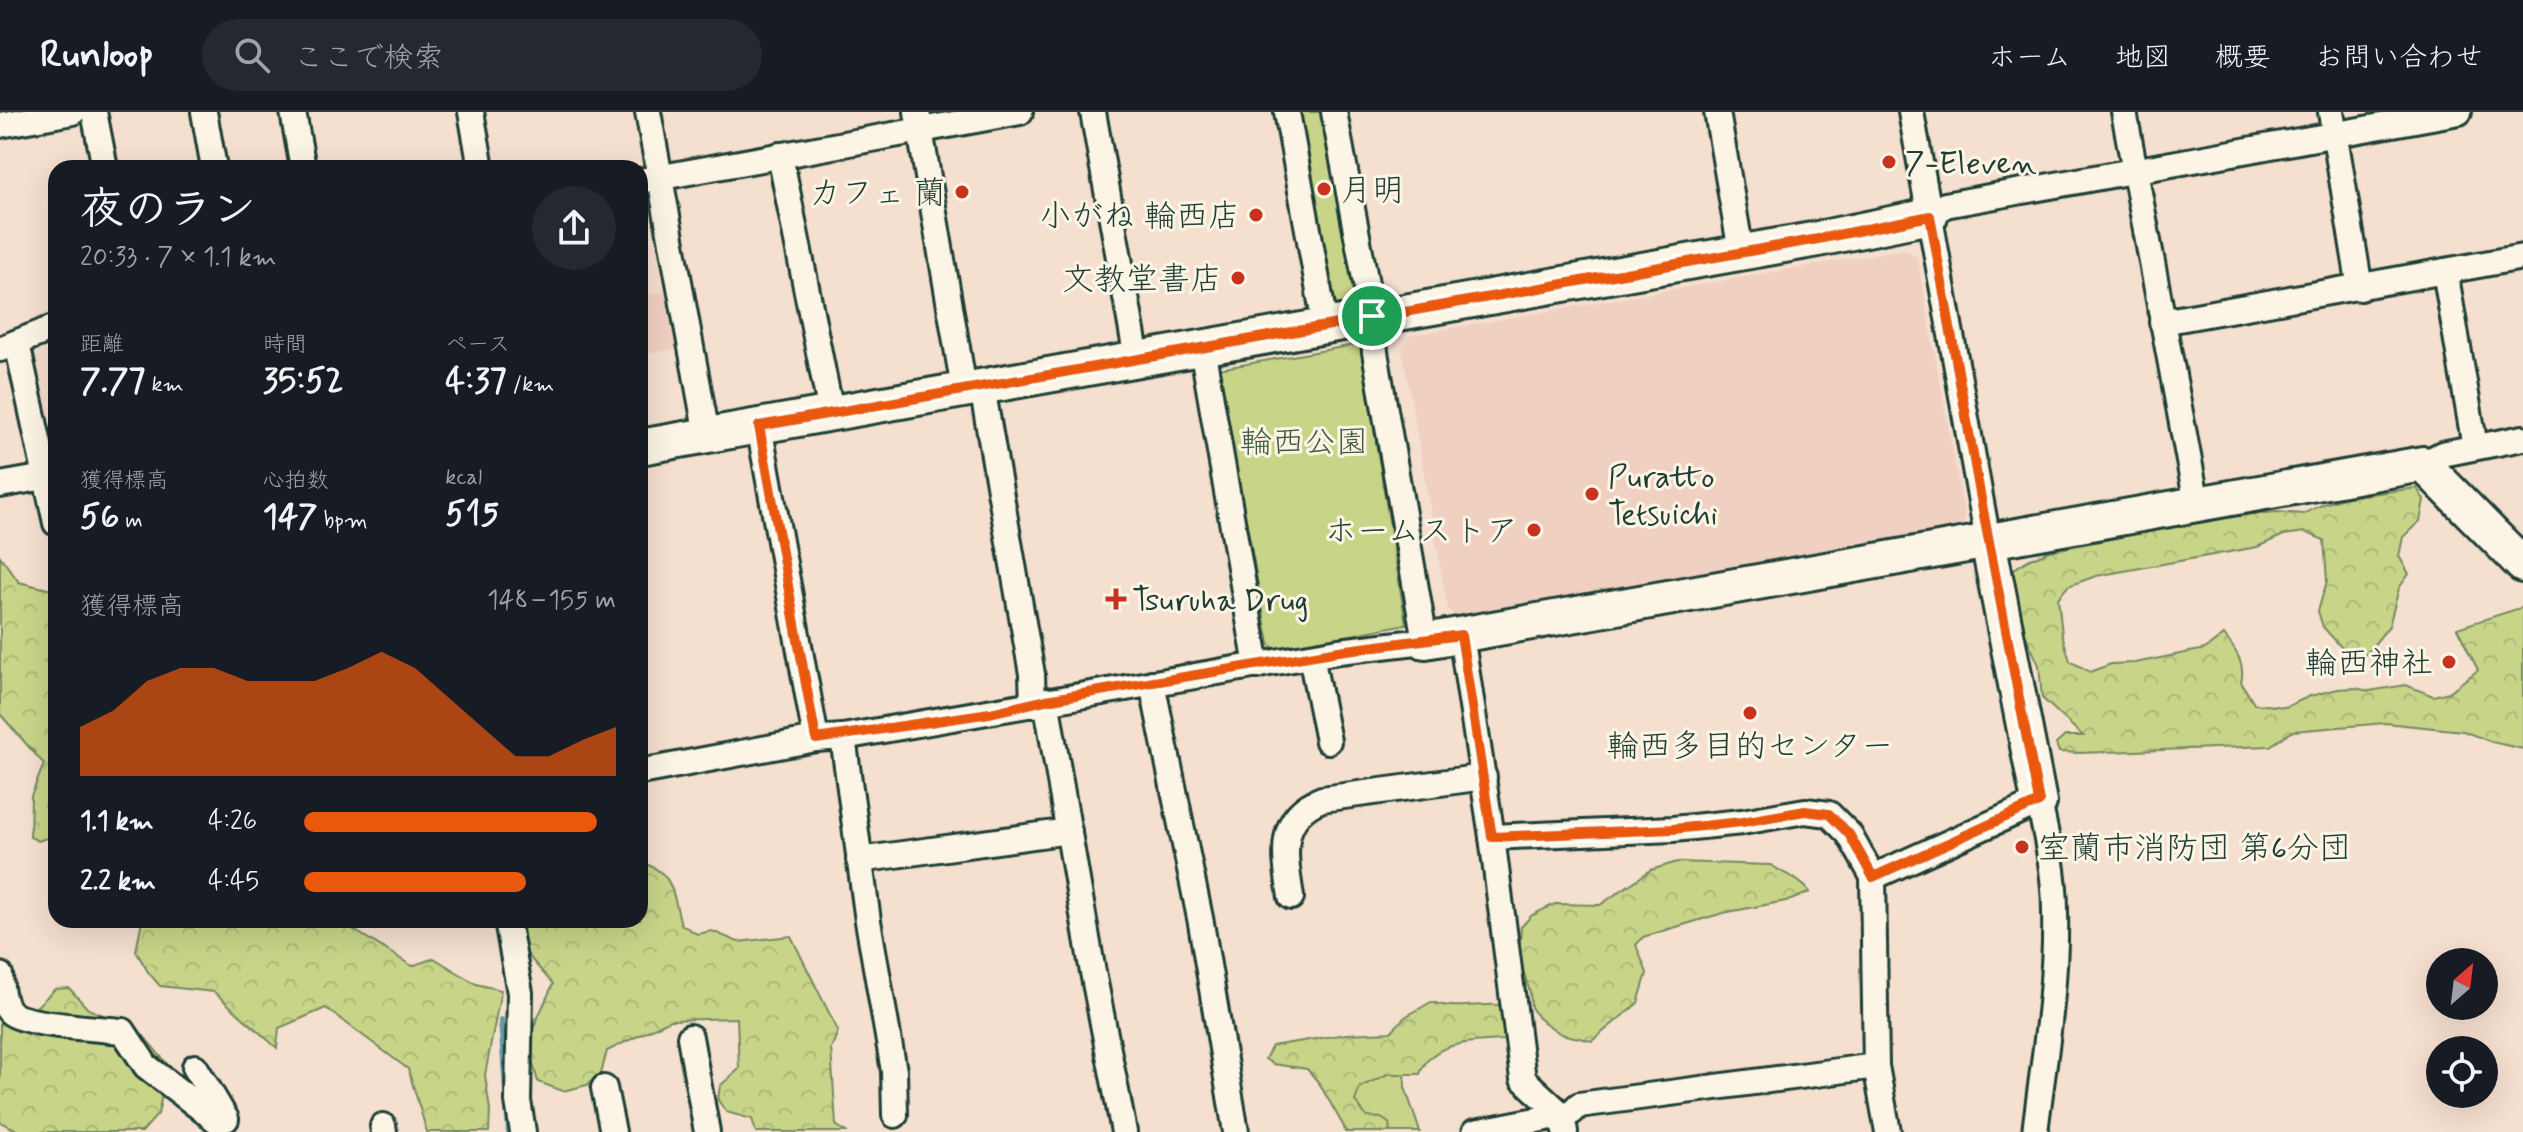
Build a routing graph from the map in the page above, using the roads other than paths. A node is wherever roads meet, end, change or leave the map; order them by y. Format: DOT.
graph roads {
  1 [pos="73,112"];
  2 [pos="94,112"];
  3 [pos="204,112"];
  4 [pos="293,112"];
  5 [pos="471,112"];
  6 [pos="648,112"];
  7 [pos="1020,112"];
  8 [pos="1093,112"];
  9 [pos="1287,112"];
  10 [pos="1334,112"];
  11 [pos="1717,112"];
  12 [pos="1911,112"];
  13 [pos="2124,112"];
  14 [pos="2459,112"];
  15 [pos="919,121"];
  16 [pos="2333,123"];
  17 [pos="0,125"];
  18 [pos="780,155"];
  19 [pos="103,160"];
  20 [pos="213,160"];
  21 [pos="302,160"];
  22 [pos="480,160"];
  23 [pos="2134,171"];
  24 [pos="650,179"];
  25 [pos="1930,216"];
  26 [pos="1741,252"];
  27 [pos="2523,257"];
  28 [pos="2445,271"];
  29 [pos="2360,288"];
  30 [pos="1372,316"];
  31 [pos="2162,322"];
  32 [pos="1325,325"];
  33 [pos="48,330"];
  34 [pos="9,346"];
  35 [pos="1202,347"];
  36 [pos="1137,359"];
  37 [pos="973,388"];
  38 [pos="831,413"];
  39 [pos="759,426"];
  40 [pos="707,435"];
  41 [pos="2523,438"];
  42 [pos="648,446"];
  43 [pos="2475,447"];
  44 [pos="2423,464"];
  45 [pos="45,477"];
  46 [pos="0,485"];
  47 [pos="48,490"];
  48 [pos="2197,504"];
  49 [pos="1988,541"];
  50 [pos="2523,565"];
  51 [pos="1461,635"];
  52 [pos="1425,641"];
  53 [pos="1311,656"];
  54 [pos="1257,666"];
  55 [pos="1152,683"];
  56 [pos="1040,702"];
  57 [pos="843,737"];
  58 [pos="816,739"];
  59 [pos="1328,741"];
  60 [pos="648,770"];
  61 [pos="1484,777"];
  62 [pos="2039,802"];
  63 [pos="1069,831"];
  64 [pos="1492,837"];
  65 [pos="859,860"];
  66 [pos="1873,877"];
  67 [pos="1291,897"];
  68 [pos="508,928"];
  69 [pos="0,975"];
  70 [pos="6,1013"];
  71 [pos="690,1037"];
  72 [pos="1876,1066"];
  73 [pos="195,1067"];
  74 [pos="604,1088"];
  75 [pos="895,1115"];
  76 [pos="1563,1124"];
  77 [pos="523,1132"];
  78 [pos="613,1132"];
  79 [pos="707,1132"];
  80 [pos="1124,1132"];
  81 [pos="1236,1132"];
  82 [pos="1475,1132"];
  83 [pos="1888,1132"];
  84 [pos="2035,1132"];
  1 -- 17 [label="street"];
  2 -- 19 [label="street"];
  3 -- 20 [label="street"];
  4 -- 21 [label="street"];
  5 -- 22 [label="street"];
  6 -- 24 [label="street"];
  7 -- 15 [label="street"];
  8 -- 36 [label="street"];
  9 -- 32 [label="street"];
  10 -- 30 [label="street"];
  11 -- 26 [label="street"];
  12 -- 25 [label="street"];
  13 -- 23 [label="street"];
  14 -- 16 [label="street"];
  15 -- 18 [label="street"];
  15 -- 37 [label="street"];
  16 -- 23 [label="street"];
  16 -- 29 [label="street"];
  18 -- 24 [label="street"];
  18 -- 38 [label="street"];
  23 -- 25 [label="street"];
  23 -- 31 [label="street"];
  24 -- 40 [label="street"];
  25 -- 26 [label="street"];
  25 -- 49 [label="street"];
  26 -- 30 [label="street"];
  27 -- 28 [label="street"];
  28 -- 29 [label="street"];
  28 -- 43 [label="street"];
  29 -- 31 [label="street"];
  30 -- 32 [label="street"];
  30 -- 52 [label="street"];
  31 -- 48 [label="street"];
  32 -- 35 [label="street"];
  33 -- 34 [label="street"];
  34 -- 45 [label="street"];
  35 -- 36 [label="street"];
  35 -- 54 [label="street"];
  36 -- 37 [label="street"];
  37 -- 38 [label="street"];
  37 -- 56 [label="street"];
  38 -- 39 [label="street"];
  39 -- 40 [label="street"];
  39 -- 58 [label="street"];
  40 -- 42 [label="street"];
  41 -- 43 [label="street"];
  43 -- 44 [label="street"];
  44 -- 48 [label="street"];
  44 -- 50 [label="street"];
  45 -- 46 [label="street"];
  45 -- 47 [label="street"];
  48 -- 49 [label="street"];
  49 -- 51 [label="street"];
  49 -- 62 [label="street"];
  51 -- 52 [label="street"];
  51 -- 61 [label="street"];
  52 -- 53 [label="street"];
  53 -- 54 [label="street"];
  53 -- 59 [label="street"];
  54 -- 55 [label="street"];
  55 -- 56 [label="street"];
  55 -- 81 [label="street"];
  56 -- 57 [label="street"];
  56 -- 63 [label="street"];
  57 -- 58 [label="street"];
  57 -- 65 [label="street"];
  58 -- 60 [label="street"];
  61 -- 64 [label="street"];
  61 -- 67 [label="street"];
  62 -- 66 [label="street"];
  62 -- 84 [label="street"];
  63 -- 65 [label="street"];
  63 -- 80 [label="street"];
  64 -- 66 [label="street"];
  64 -- 76 [label="street"];
  65 -- 75 [label="street"];
  66 -- 72 [label="street"];
  68 -- 77 [label="street"];
  69 -- 70 [label="street"];
  70 -- 73 [label="street"];
  71 -- 79 [label="street"];
  72 -- 76 [label="street"];
  72 -- 83 [label="street"];
  74 -- 78 [label="street"];
  76 -- 82 [label="street"];
}
